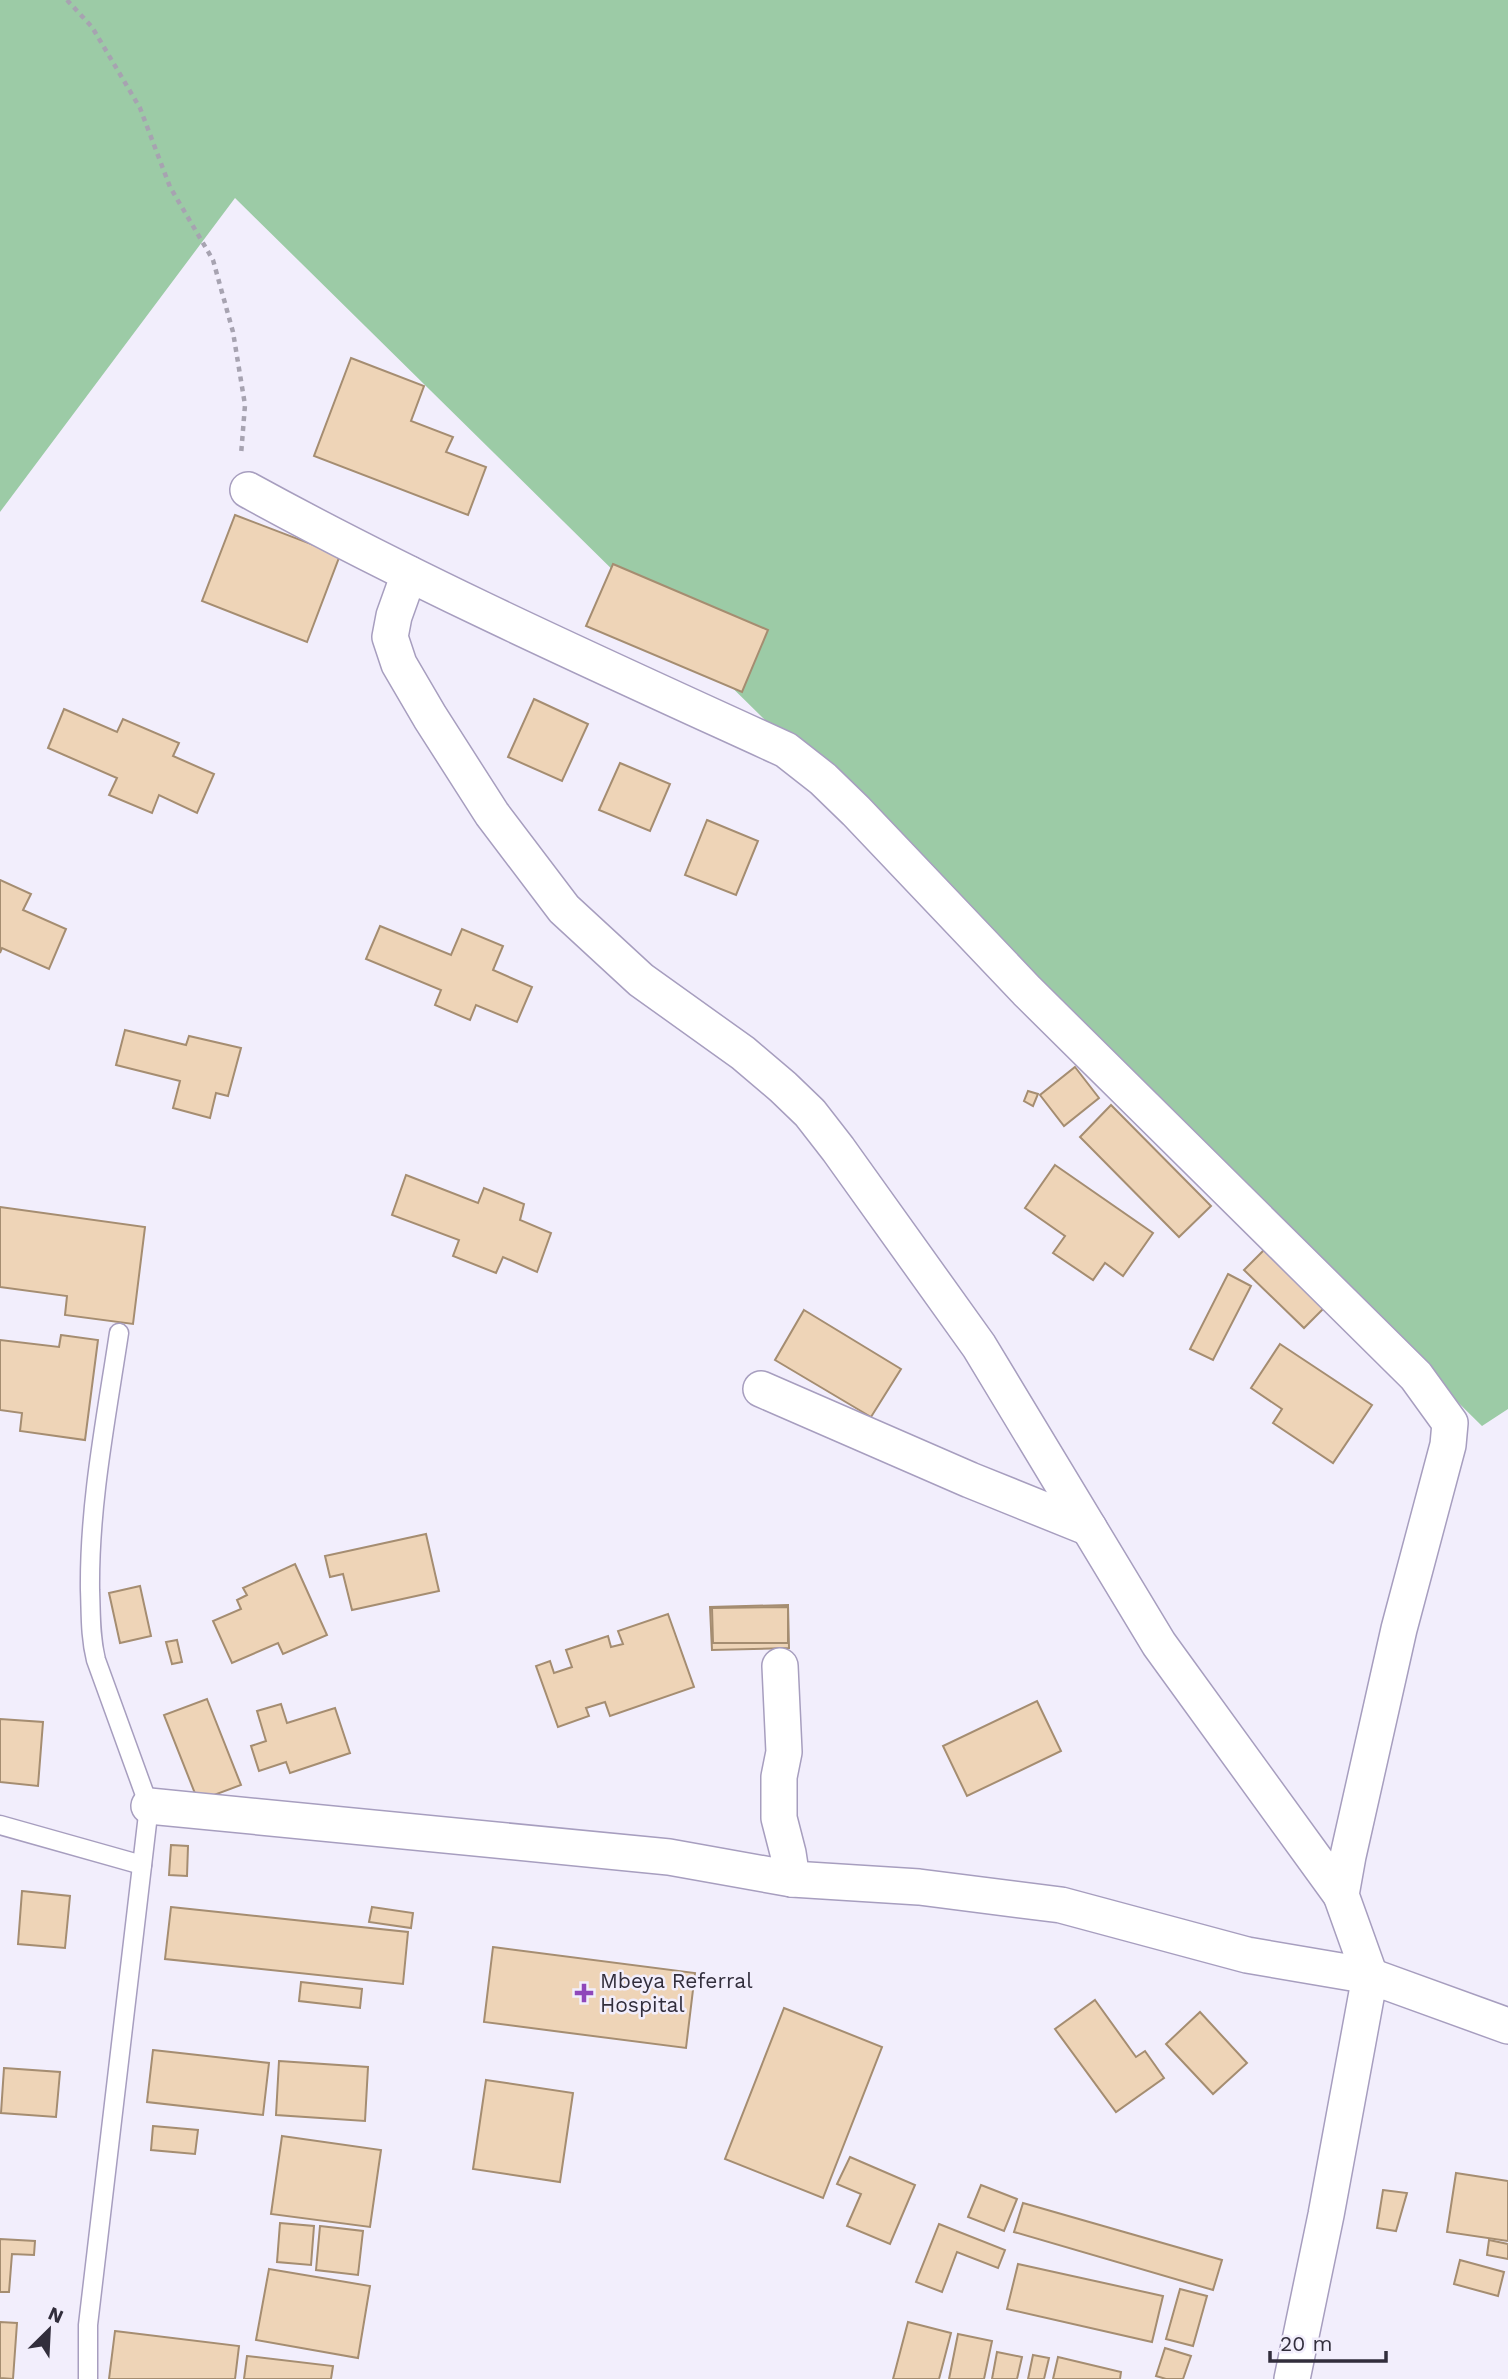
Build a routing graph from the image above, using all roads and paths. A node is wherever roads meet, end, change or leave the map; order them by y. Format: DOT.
graph roads {
  1 [pos="67,0"];
  2 [pos="248,490"];
  3 [pos="409,575"];
  4 [pos="119,1333"];
  5 [pos="761,1389"];
  6 [pos="1089,1528"];
  7 [pos="780,1667"];
  8 [pos="149,1807"];
  9 [pos="0,1825"];
  10 [pos="142,1864"];
  11 [pos="792,1879"];
  12 [pos="1341,1895"];
  13 [pos="1370,1976"];
  14 [pos="1508,2026"];
  15 [pos="88,2379"];
  16 [pos="1292,2379"];
  1 -- 2 [label="path"];
  2 -- 3 [label="street"];
  3 -- 6 [label="street"];
  3 -- 12 [label="street"];
  4 -- 8 [label="lane"];
  5 -- 6 [label="street"];
  6 -- 12 [label="street"];
  7 -- 11 [label="street"];
  8 -- 10 [label="lane"];
  8 -- 11 [label="street"];
  9 -- 10 [label="lane"];
  10 -- 15 [label="lane"];
  11 -- 13 [label="street"];
  12 -- 13 [label="street"];
  13 -- 14 [label="street"];
  13 -- 16 [label="street"];
}
